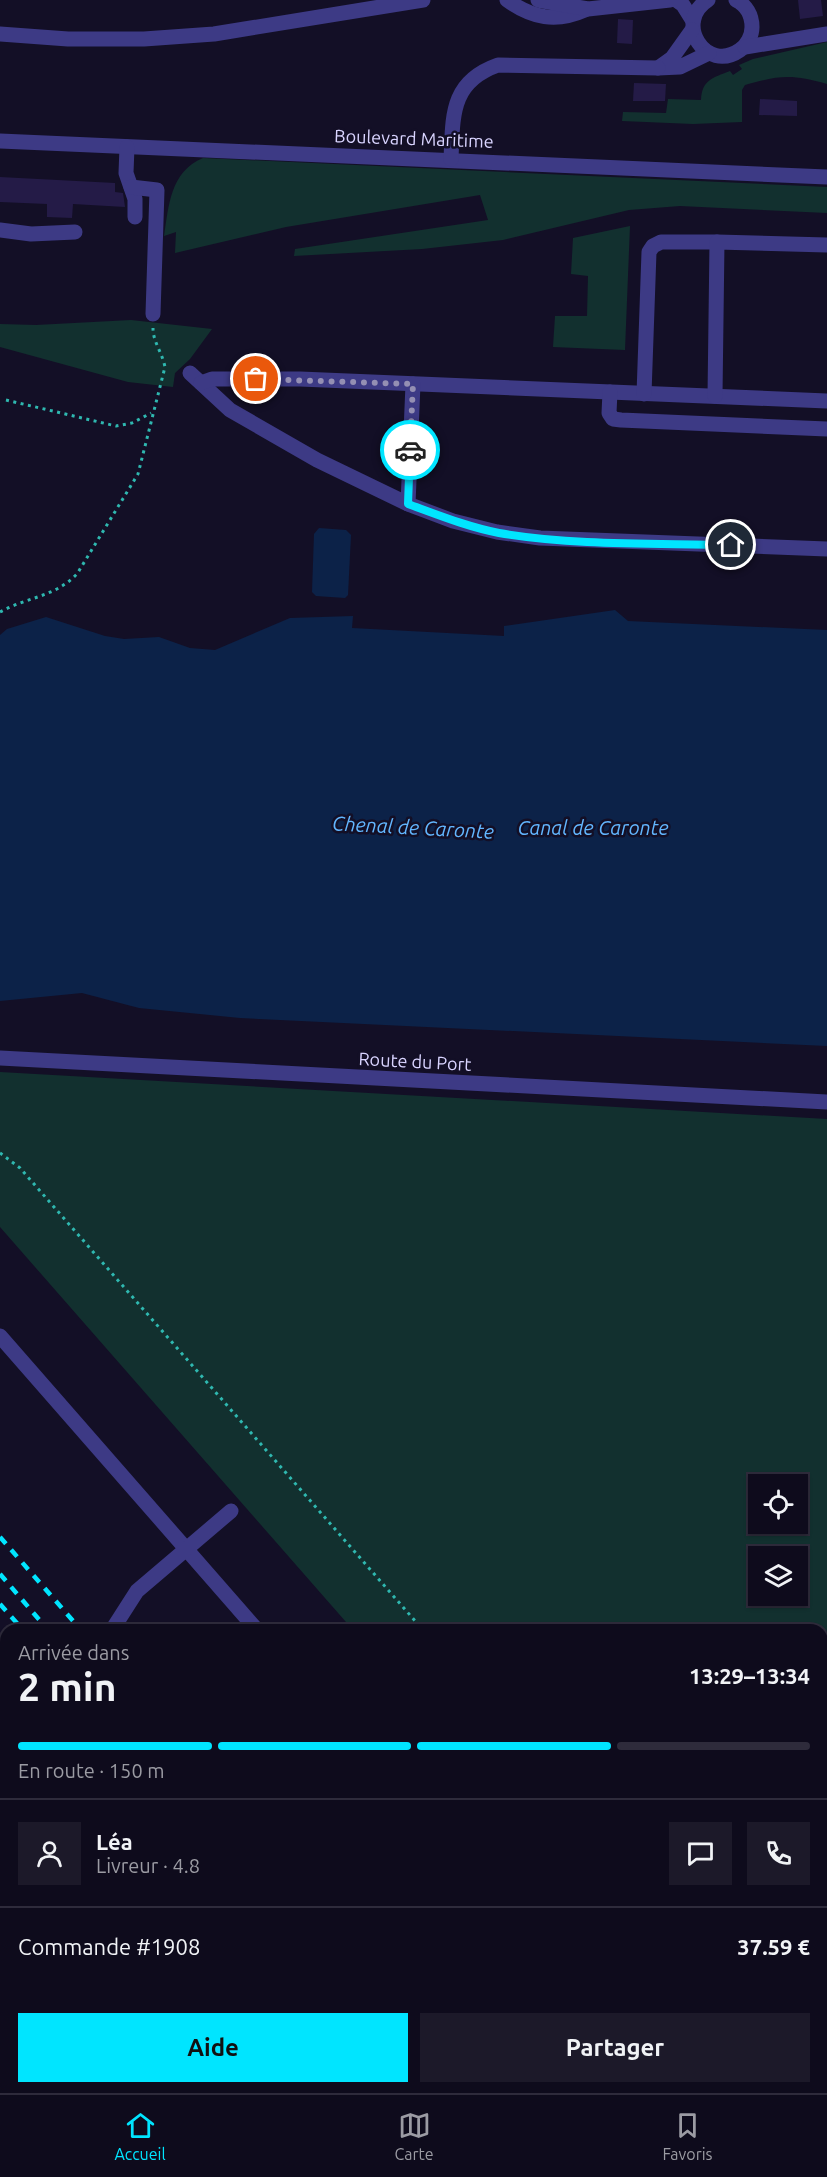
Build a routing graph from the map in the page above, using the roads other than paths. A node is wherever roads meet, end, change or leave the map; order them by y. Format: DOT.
graph roads {
  1 [pos="423,0"];
  2 [pos="507,0"];
  3 [pos="538,0"];
  4 [pos="670,0"];
  5 [pos="676,0"];
  6 [pos="708,0"];
  7 [pos="736,0"];
  8 [pos="381,3"];
  9 [pos="588,9"];
  10 [pos="692,25"];
  11 [pos="0,34"];
  12 [pos="827,34"];
  13 [pos="745,47"];
  14 [pos="709,53"];
  15 [pos="658,68"];
  16 [pos="0,141"];
  17 [pos="127,147"];
  18 [pos="451,159"];
  19 [pos="827,177"];
  20 [pos="131,187"];
  21 [pos="135,217"];
  22 [pos="0,230"];
  23 [pos="75,232"];
  24 [pos="717,242"];
  25 [pos="827,245"];
  26 [pos="153,314"];
  27 [pos="413,384"];
  28 [pos="610,392"];
  29 [pos="644,394"];
  30 [pos="715,396"];
  31 [pos="827,401"];
  32 [pos="827,429"];
  33 [pos="408,504"];
  34 [pos="827,549"];
  35 [pos="0,1058"];
  36 [pos="827,1102"];
  37 [pos="0,1336"];
  38 [pos="231,1511"];
  39 [pos="186,1550"];
  40 [pos="116,1624"];
  41 [pos="252,1624"];
  1 -- 8 [label="street"];
  2 -- 9 [label="street"];
  3 -- 9 [label="street"];
  4 -- 9 [label="street"];
  5 -- 10 [label="street"];
  6 -- 10 [label="street"];
  7 -- 13 [label="street"];
  8 -- 11 [label="street"];
  10 -- 14 [label="street"];
  10 -- 15 [label="street"];
  12 -- 13 [label="street"];
  13 -- 14 [label="street"];
  14 -- 15 [label="street"];
  15 -- 18 [label="street"];
  16 -- 17 [label="street, Boulevard Maritime"];
  17 -- 18 [label="street, Boulevard Maritime"];
  17 -- 20 [label="street"];
  18 -- 19 [label="street, Boulevard Maritime"];
  20 -- 21 [label="street"];
  20 -- 26 [label="street"];
  22 -- 23 [label="street"];
  24 -- 25 [label="street"];
  24 -- 29 [label="street"];
  24 -- 30 [label="street"];
  27 -- 28 [label="street"];
  27 -- 33 [label="street"];
  27 -- 33 [label="street"];
  28 -- 29 [label="street"];
  28 -- 32 [label="street"];
  29 -- 30 [label="street"];
  30 -- 31 [label="street"];
  33 -- 34 [label="street"];
  35 -- 36 [label="street, Route du Port"];
  37 -- 39 [label="street"];
  38 -- 39 [label="street"];
  39 -- 40 [label="street"];
  39 -- 41 [label="street"];
}
